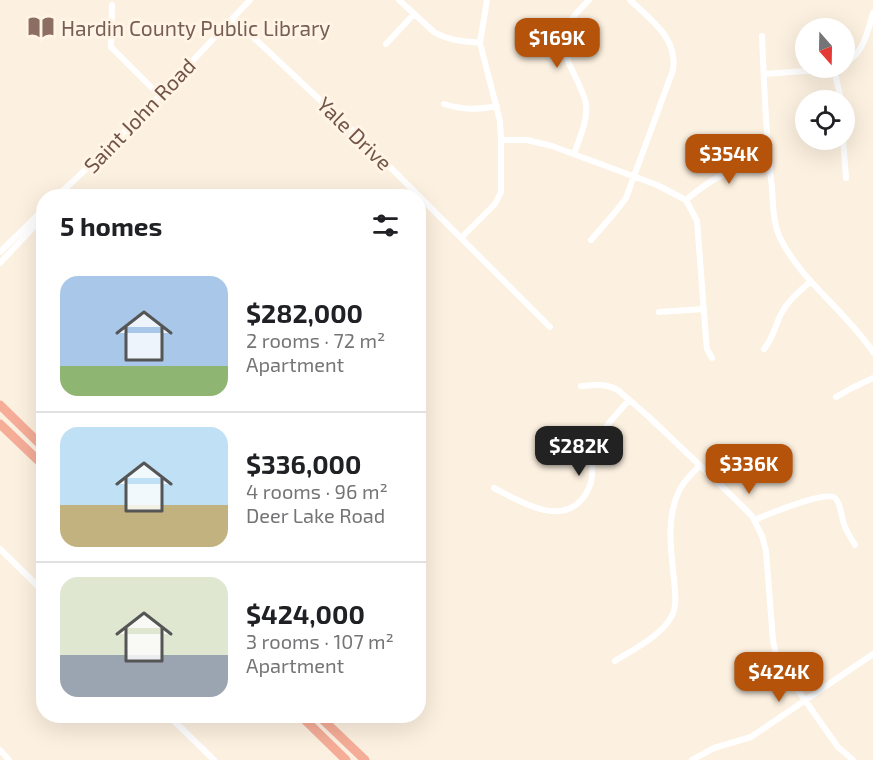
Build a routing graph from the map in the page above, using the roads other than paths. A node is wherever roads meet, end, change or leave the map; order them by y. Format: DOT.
graph roads {
  1 [pos="250,0"];
  2 [pos="399,0"];
  3 [pos="487,0"];
  4 [pos="589,0"];
  5 [pos="630,0"];
  6 [pos="112,5"];
  7 [pos="873,13"];
  8 [pos="414,14"];
  9 [pos="232,18"];
  10 [pos="762,36"];
  11 [pos="480,43"];
  12 [pos="386,44"];
  13 [pos="855,56"];
  14 [pos="795,71"];
  15 [pos="764,74"];
  16 [pos="159,96"];
  17 [pos="444,104"];
  18 [pos="497,106"];
  19 [pos="501,140"];
  20 [pos="844,150"];
  21 [pos="574,154"];
  22 [pos="769,166"];
  23 [pos="78,177"];
  24 [pos="634,177"];
  25 [pos="846,178"];
  26 [pos="65,189"];
  27 [pos="67,189"];
  28 [pos="413,189"];
  29 [pos="686,200"];
  30 [pos="426,203"];
  31 [pos="36,217"];
  32 [pos="36,223"];
  33 [pos="461,238"];
  34 [pos="591,240"];
  35 [pos="3,250"];
  36 [pos="0,263"];
  37 [pos="812,281"];
  38 [pos="704,309"];
  39 [pos="659,312"];
  40 [pos="550,327"];
  41 [pos="764,350"];
  42 [pos="873,352"];
  43 [pos="712,357"];
  44 [pos="873,378"];
  45 [pos="581,386"];
  46 [pos="836,397"];
  47 [pos="629,400"];
  48 [pos="0,405"];
  49 [pos="0,424"];
  50 [pos="36,440"];
  51 [pos="36,458"];
  52 [pos="699,466"];
  53 [pos="494,488"];
  54 [pos="754,520"];
  55 [pos="855,545"];
  56 [pos="0,549"];
  57 [pos="36,584"];
  58 [pos="873,654"];
  59 [pos="615,661"];
  60 [pos="804,700"];
  61 [pos="176,723"];
  62 [pos="308,723"];
  63 [pos="327,723"];
  64 [pos="0,750"];
  65 [pos="363,758"];
  66 [pos="9,760"];
  67 [pos="214,760"];
  68 [pos="346,760"];
  69 [pos="694,760"];
  70 [pos="853,760"];
  1 -- 9 [label="street, Saint John Road"];
  2 -- 8 [label="street"];
  3 -- 11 [label="street"];
  4 -- 21 [label="street"];
  5 -- 24 [label="street"];
  6 -- 16 [label="street"];
  7 -- 13 [label="street"];
  8 -- 11 [label="street"];
  8 -- 12 [label="street"];
  9 -- 16 [label="street, Saint John Road"];
  9 -- 28 [label="street, Yale Drive"];
  10 -- 15 [label="street"];
  11 -- 18 [label="street"];
  14 -- 15 [label="street"];
  15 -- 22 [label="street"];
  16 -- 23 [label="street, Saint John Road"];
  17 -- 18 [label="street"];
  18 -- 19 [label="street"];
  19 -- 21 [label="street"];
  19 -- 33 [label="street"];
  20 -- 25 [label="street"];
  21 -- 24 [label="street"];
  22 -- 29 [label="street"];
  22 -- 37 [label="street"];
  23 -- 26 [label="street, Saint John Road"];
  23 -- 27 [label="street, Saint John Road"];
  24 -- 29 [label="street"];
  24 -- 34 [label="street"];
  29 -- 38 [label="street"];
  30 -- 33 [label="street, Yale Drive"];
  31 -- 35 [label="street"];
  32 -- 35 [label="street"];
  33 -- 40 [label="street, Yale Drive"];
  35 -- 36 [label="street"];
  37 -- 41 [label="street"];
  37 -- 42 [label="street"];
  38 -- 39 [label="street"];
  38 -- 43 [label="street"];
  44 -- 46 [label="street"];
  45 -- 47 [label="street"];
  47 -- 52 [label="street"];
  47 -- 53 [label="street"];
  48 -- 50 [label="highway"];
  49 -- 51 [label="highway"];
  52 -- 54 [label="street"];
  52 -- 59 [label="street"];
  54 -- 55 [label="street"];
  54 -- 60 [label="street"];
  56 -- 57 [label="street"];
  58 -- 60 [label="street"];
  60 -- 69 [label="street"];
  60 -- 70 [label="street"];
  61 -- 67 [label="street"];
  62 -- 68 [label="highway"];
  63 -- 65 [label="highway"];
  64 -- 66 [label="street"];
}
